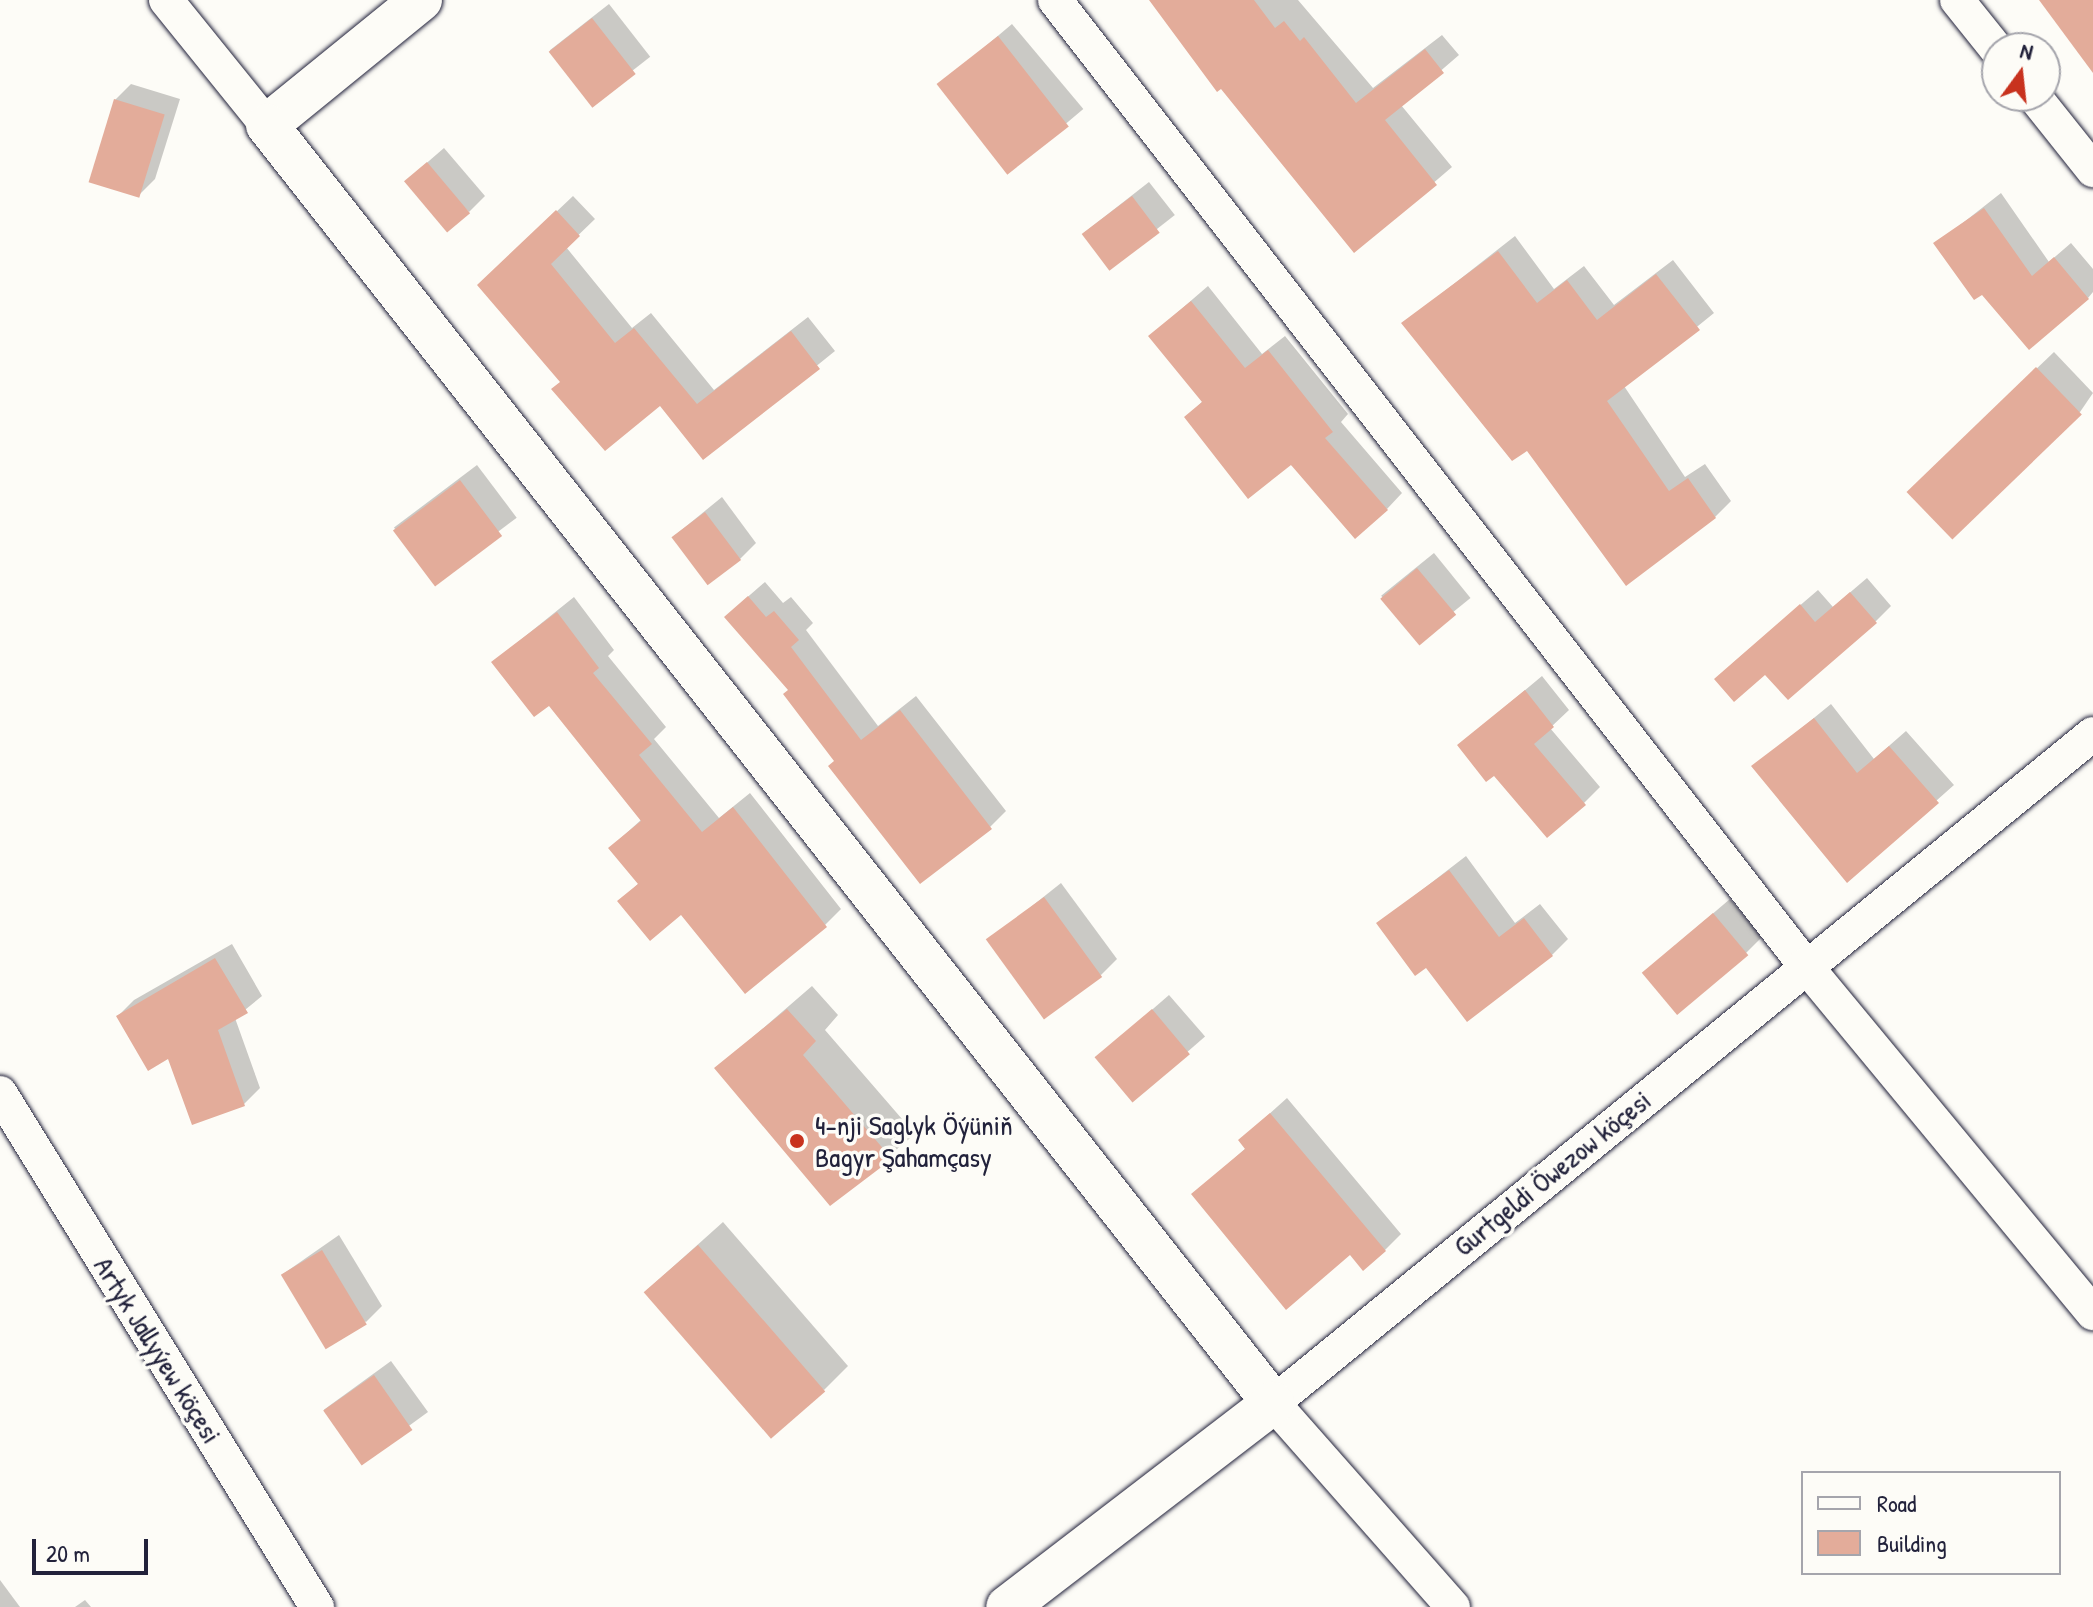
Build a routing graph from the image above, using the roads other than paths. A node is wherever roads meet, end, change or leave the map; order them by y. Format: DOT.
graph roads {
  1 [pos="166,0"];
  2 [pos="421,0"];
  3 [pos="1055,0"];
  4 [pos="1957,0"];
  5 [pos="1983,32"];
  6 [pos="2047,112"];
  7 [pos="267,125"];
  8 [pos="2093,170"];
  9 [pos="2093,734"];
  10 [pos="1805,965"];
  11 [pos="0,1093"];
  12 [pos="2093,1313"];
  13 [pos="1273,1403"];
  14 [pos="317,1607"];
  15 [pos="1007,1607"];
  16 [pos="1453,1607"];
  1 -- 7 [label="street"];
  2 -- 7 [label="street"];
  3 -- 10 [label="street"];
  4 -- 5 [label="street"];
  6 -- 8 [label="street"];
  7 -- 13 [label="street"];
  9 -- 10 [label="street, Gurtgeldi Öwezow köçesi"];
  10 -- 12 [label="street"];
  10 -- 13 [label="street, Gurtgeldi Öwezow köçesi"];
  11 -- 14 [label="street, Artyk Jallyýew köçesi"];
  13 -- 15 [label="street, Gurtgeldi Öwezow köçesi"];
  13 -- 16 [label="street"];
}
